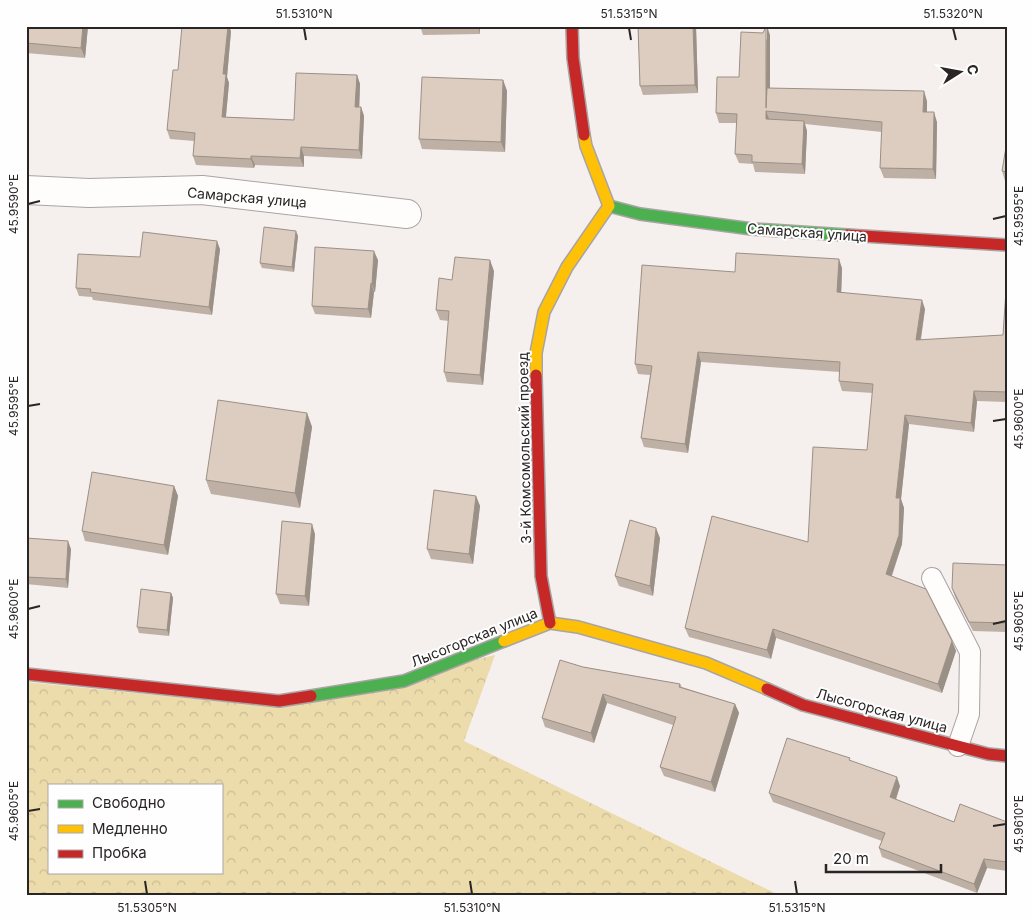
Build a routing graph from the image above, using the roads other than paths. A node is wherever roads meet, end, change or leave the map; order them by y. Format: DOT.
graph roads {
  1 [pos="572,26"];
  2 [pos="26,190"];
  3 [pos="609,206"];
  4 [pos="407,214"];
  5 [pos="1007,245"];
  6 [pos="932,578"];
  7 [pos="550,623"];
  8 [pos="26,674"];
  9 [pos="958,746"];
  10 [pos="1007,756"];
  1 -- 3 [label="street"];
  2 -- 4 [label="street, Самарская улица"];
  3 -- 5 [label="street, Самарская улица"];
  3 -- 7 [label="street, 3-й Комсомольский проезд"];
  6 -- 9 [label="lane"];
  7 -- 8 [label="street, Лысогорская улица"];
  7 -- 9 [label="street, Лысогорская улица"];
  9 -- 10 [label="street, Лысогорская улица"];
}
